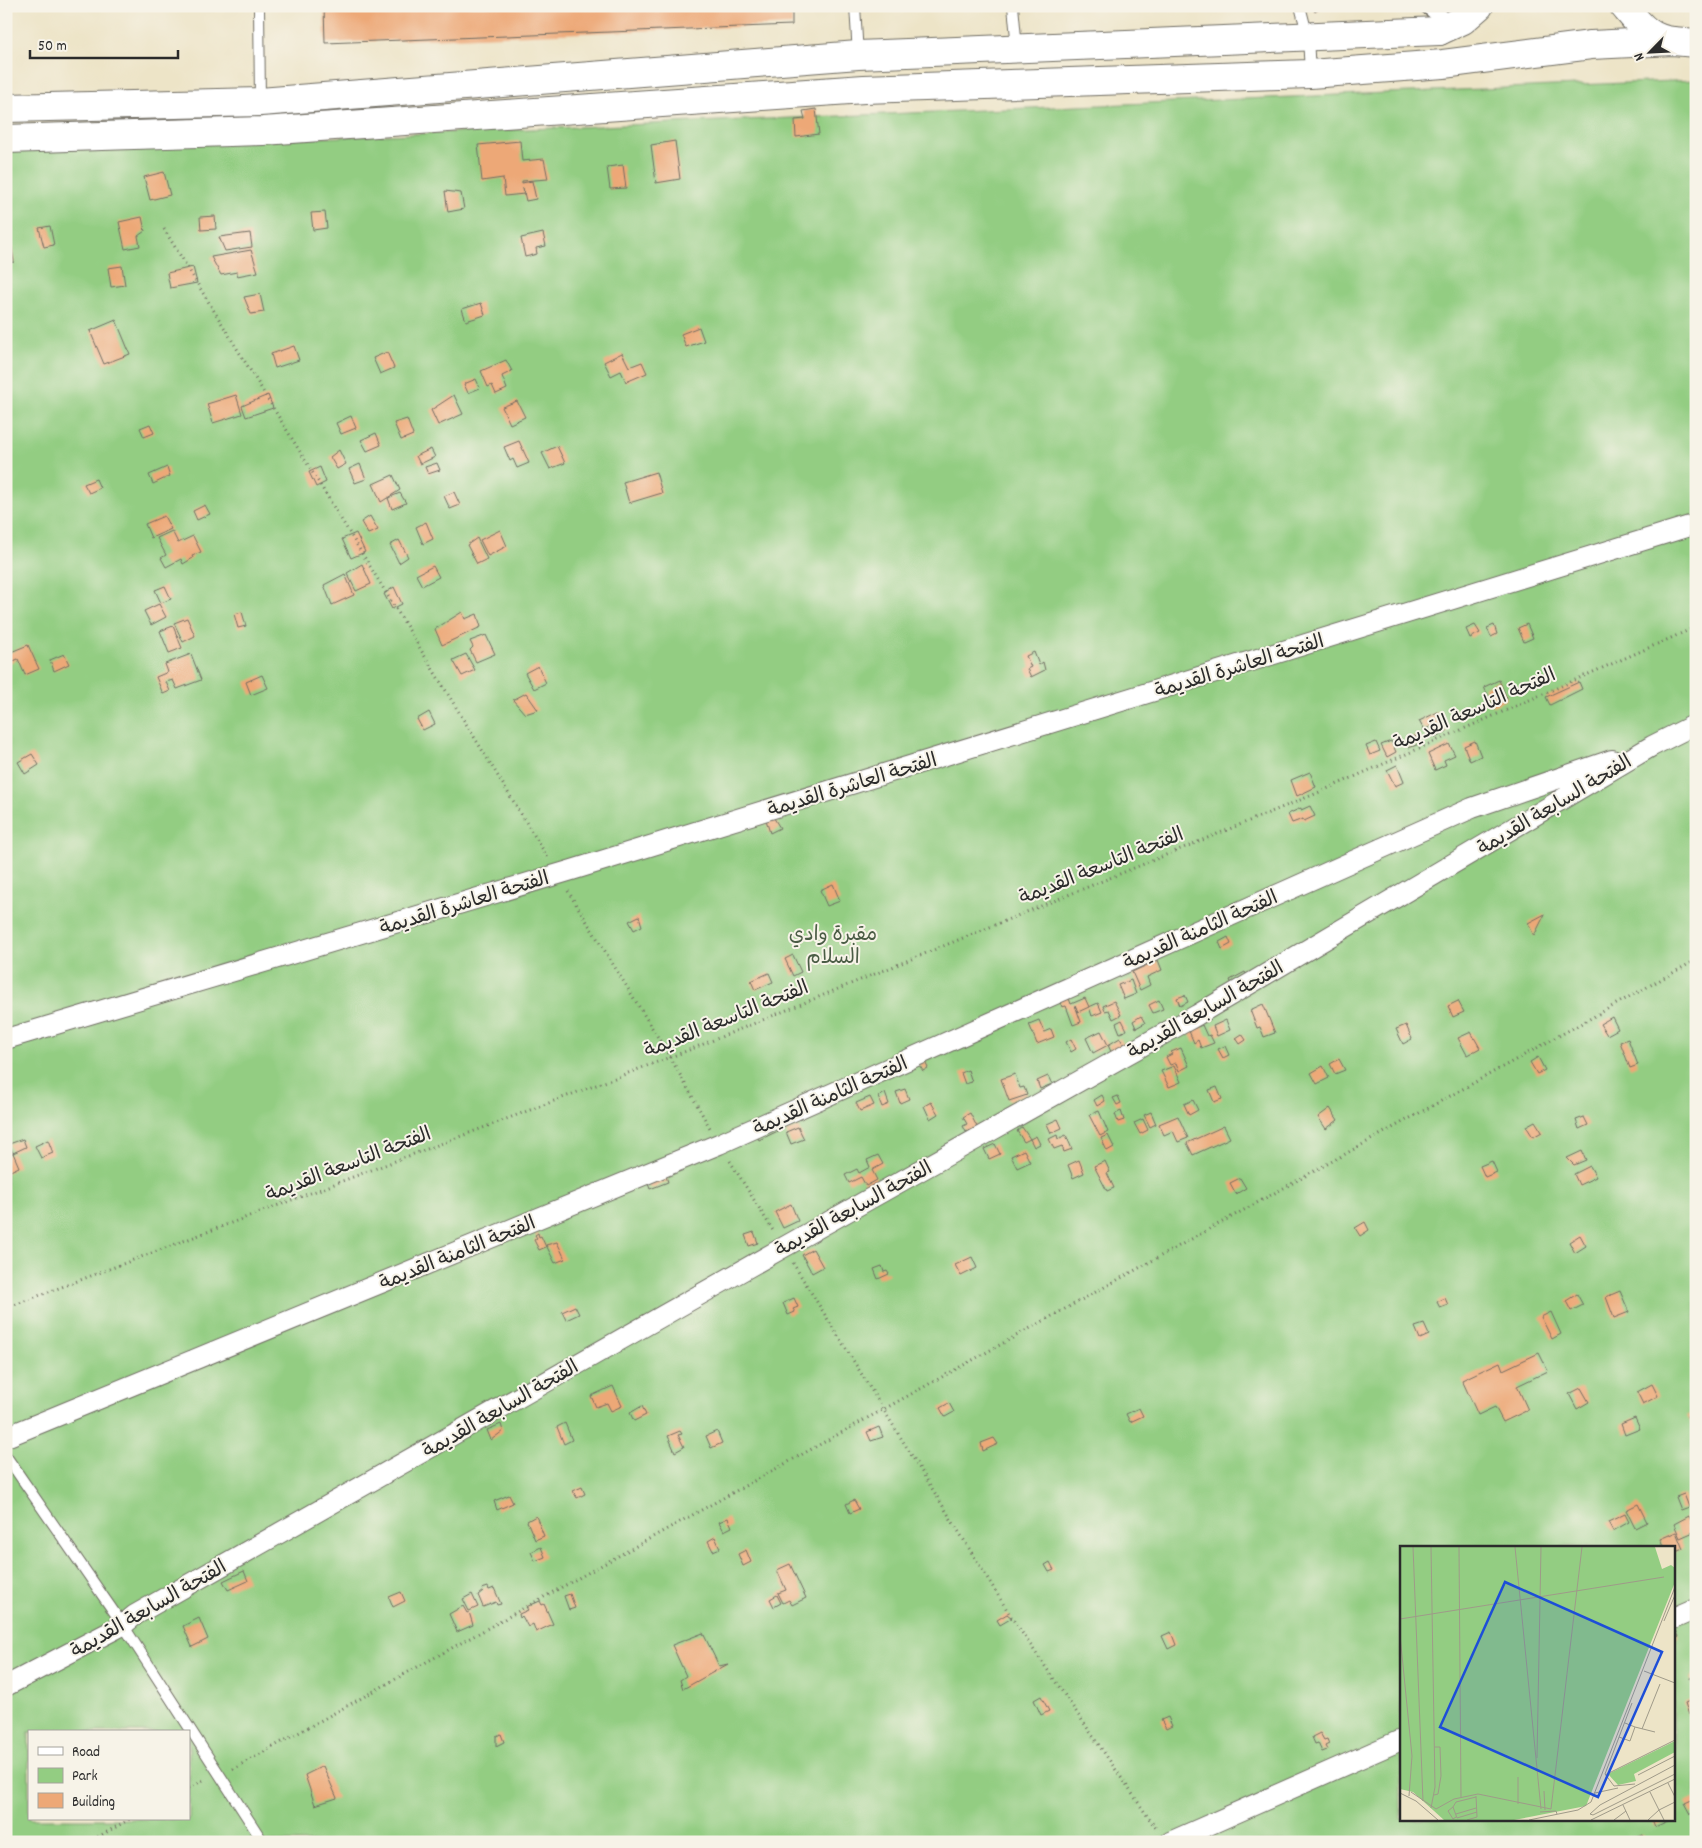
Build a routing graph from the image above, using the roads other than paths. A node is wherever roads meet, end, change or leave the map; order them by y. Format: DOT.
graph roads {
  1 [pos="259,6"];
  2 [pos="854,6"];
  3 [pos="1013,6"];
  4 [pos="1300,6"];
  5 [pos="1428,6"];
  6 [pos="1479,6"];
  7 [pos="1624,6"];
  8 [pos="1445,29"];
  9 [pos="1308,37"];
  10 [pos="1684,42"];
  11 [pos="1017,49"];
  12 [pos="858,56"];
  13 [pos="1310,74"];
  14 [pos="260,102"];
  15 [pos="6,108"];
  16 [pos="6,139"];
  17 [pos="1696,524"];
  18 [pos="1696,724"];
  19 [pos="1652,746"];
  20 [pos="6,1038"];
  21 [pos="6,1437"];
  22 [pos="6,1456"];
  23 [pos="1696,1609"];
  24 [pos="1674,1619"];
  25 [pos="123,1625"];
  26 [pos="6,1686"];
  27 [pos="1400,1740"];
  28 [pos="1165,1838"];
  29 [pos="263,1842"];
  1 -- 14 [label="lane"];
  2 -- 12 [label="lane"];
  3 -- 11 [label="lane"];
  4 -- 9 [label="lane"];
  5 -- 8 [label="street"];
  6 -- 8 [label="main road"];
  7 -- 10 [label="main road"];
  8 -- 9 [label="main road"];
  9 -- 11 [label="main road"];
  9 -- 13 [label="lane"];
  10 -- 13 [label="main road"];
  11 -- 12 [label="main road"];
  12 -- 14 [label="main road"];
  13 -- 16 [label="main road"];
  14 -- 15 [label="main road"];
  17 -- 20 [label="street, الفتحة العاشرة القديمة"];
  18 -- 19 [label="street, الفتحة السابعة القديمة"];
  19 -- 21 [label="street, الفتحة الثامنة القديمة"];
  19 -- 25 [label="street, الفتحة السابعة القديمة"];
  22 -- 25 [label="lane"];
  23 -- 24 [label="street"];
  25 -- 26 [label="street, الفتحة السابعة القديمة"];
  25 -- 29 [label="lane"];
  27 -- 28 [label="street"];
}
